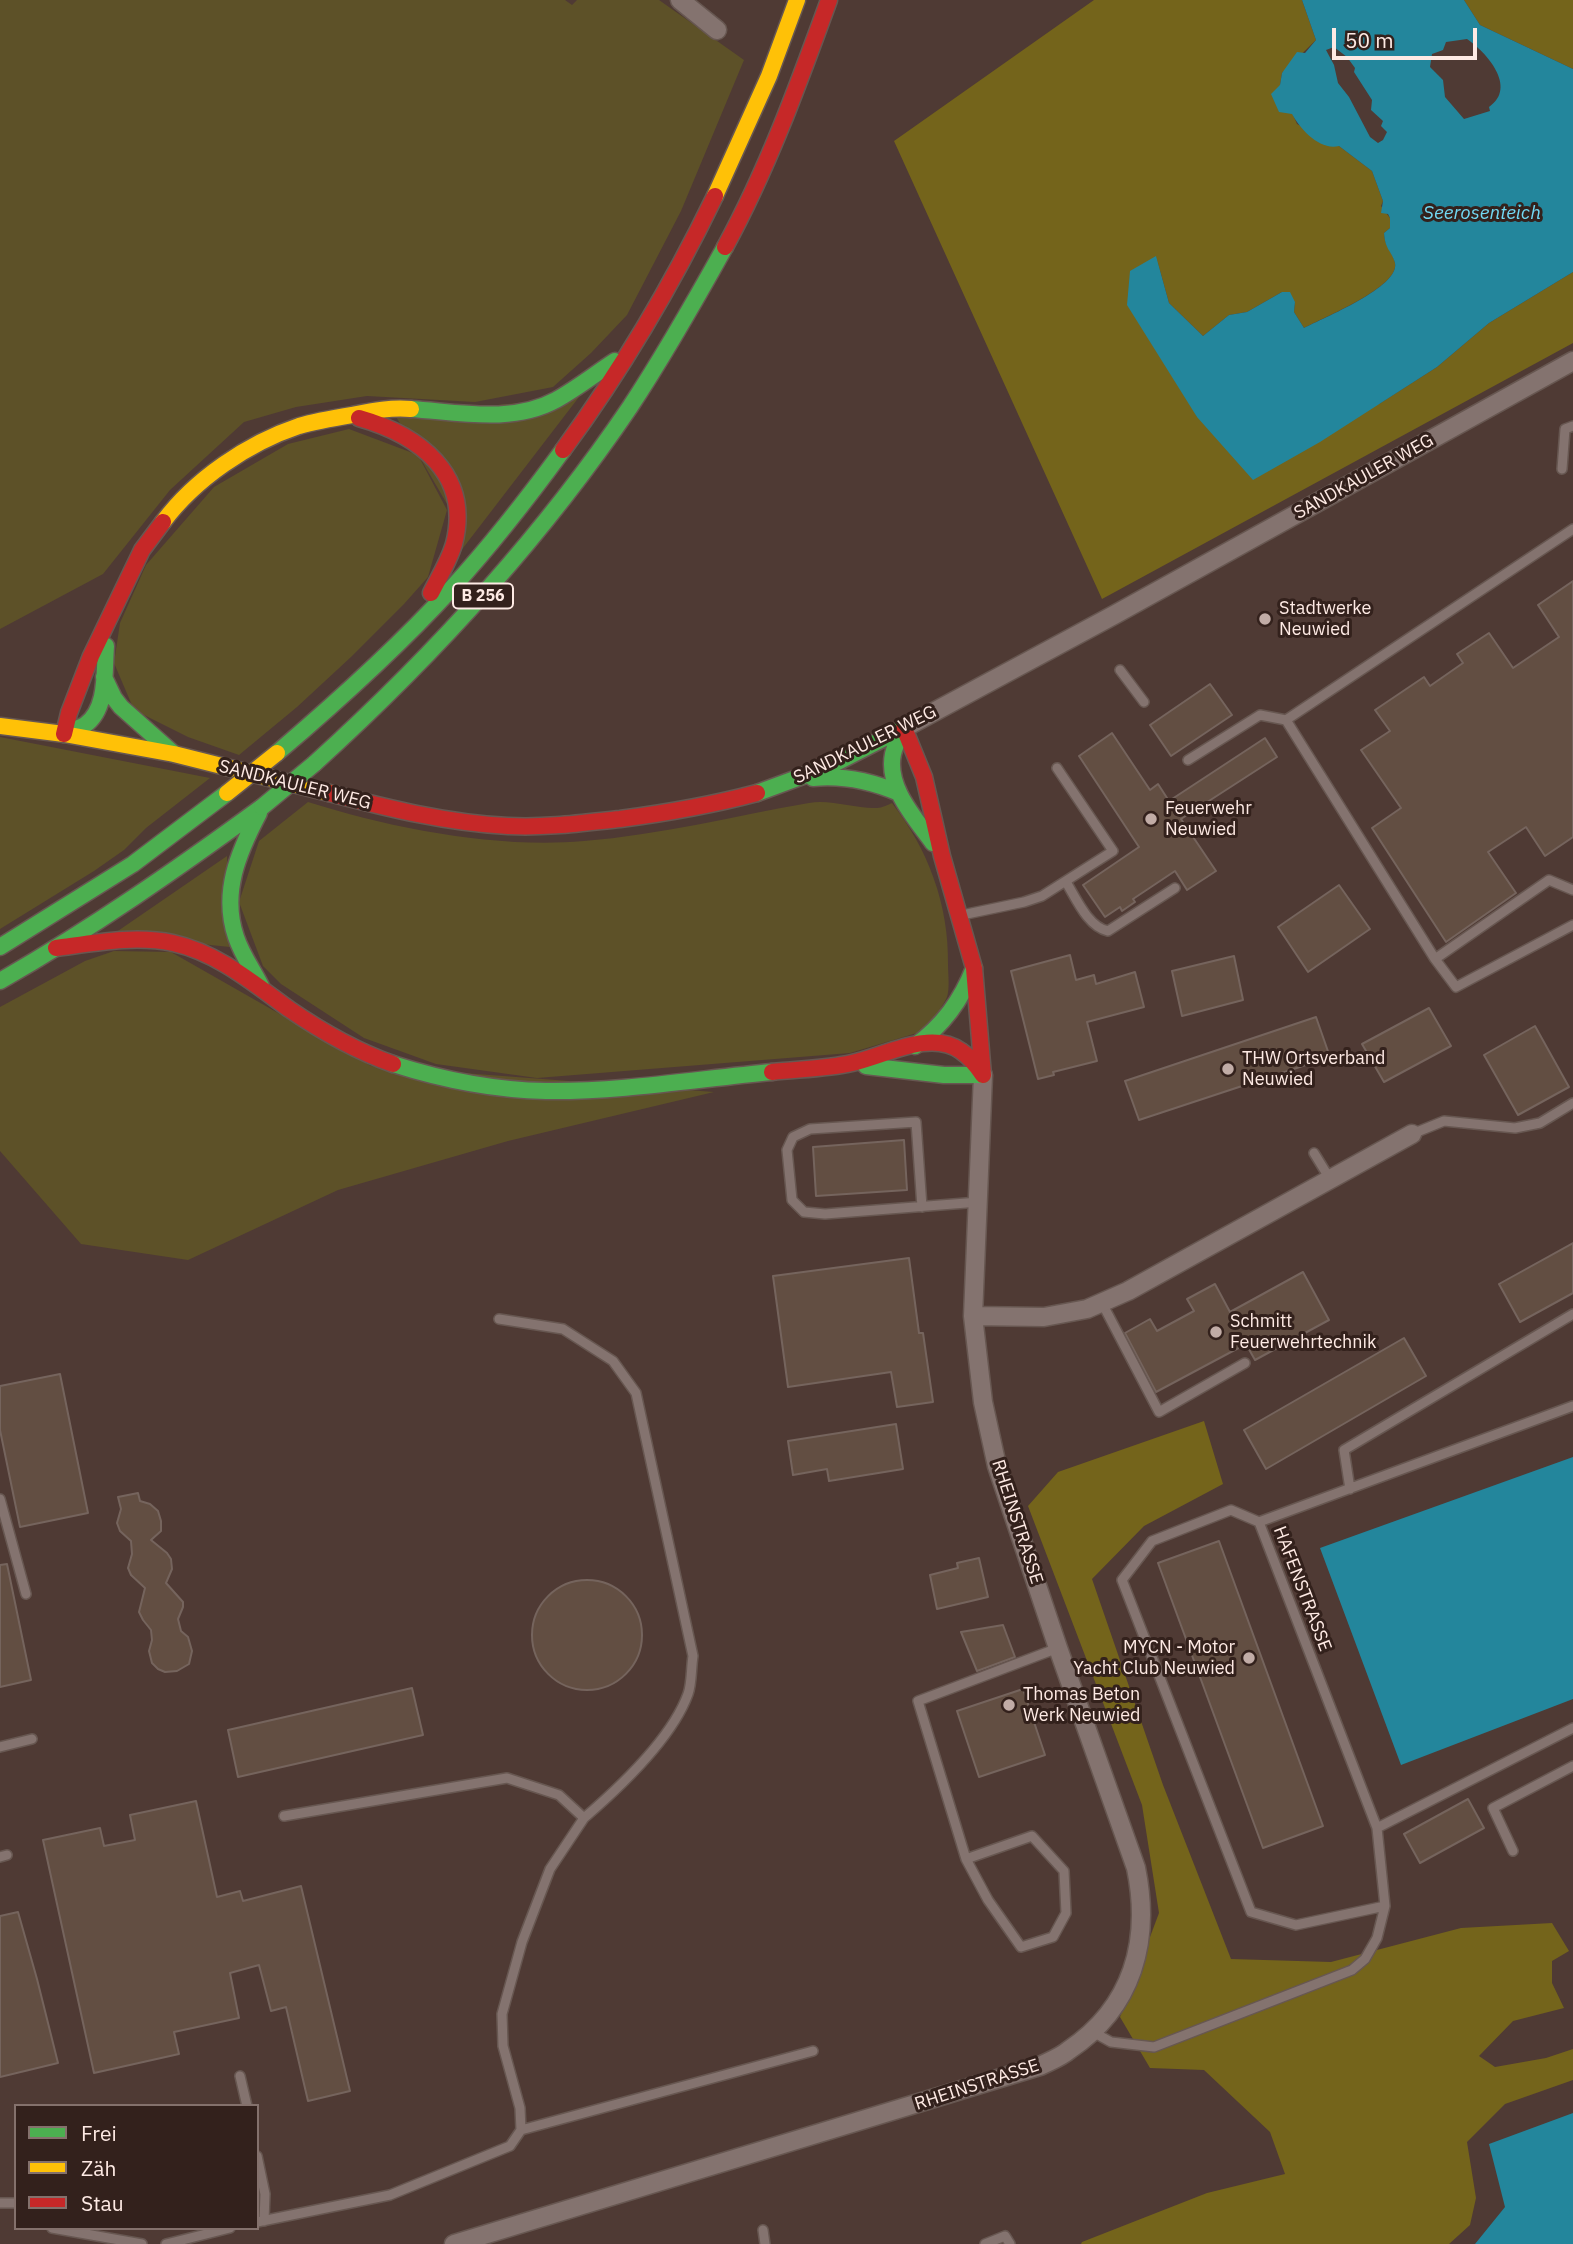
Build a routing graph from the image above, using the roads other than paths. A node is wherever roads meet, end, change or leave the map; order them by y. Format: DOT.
graph roads {
  1 [pos="680,0"];
  2 [pos="797,0"];
  3 [pos="829,0"];
  4 [pos="717,30"];
  5 [pos="628,352"];
  6 [pos="1572,363"];
  7 [pos="350,416"];
  8 [pos="1569,428"];
  9 [pos="1562,469"];
  10 [pos="1573,529"];
  11 [pos="108,623"];
  12 [pos="409,634"];
  13 [pos="1120,670"];
  14 [pos="104,677"];
  15 [pos="1144,702"];
  16 [pos="1286,720"];
  17 [pos="0,726"];
  18 [pos="904,728"];
  19 [pos="64,734"];
  20 [pos="174,754"];
  21 [pos="1188,760"];
  22 [pos="1057,768"];
  23 [pos="796,779"];
  24 [pos="899,793"];
  25 [pos="262,807"];
  26 [pos="942,856"];
  27 [pos="1066,882"];
  28 [pos="1175,888"];
  29 [pos="1573,890"];
  30 [pos="960,915"];
  31 [pos="1573,925"];
  32 [pos="2,946"];
  33 [pos="56,948"];
  34 [pos="1435,959"];
  35 [pos="974,968"];
  36 [pos="6,978"];
  37 [pos="261,986"];
  38 [pos="915,1046"];
  39 [pos="849,1064"];
  40 [pos="983,1075"];
  41 [pos="1573,1103"];
  42 [pos="1412,1134"];
  43 [pos="1314,1153"];
  44 [pos="1330,1179"];
  45 [pos="979,1202"];
  46 [pos="922,1207"];
  47 [pos="1102,1303"];
  48 [pos="1573,1314"];
  49 [pos="973,1316"];
  50 [pos="499,1319"];
  51 [pos="1245,1363"];
  52 [pos="1573,1406"];
  53 [pos="1350,1489"];
  54 [pos="0,1499"];
  55 [pos="1259,1522"];
  56 [pos="26,1594"];
  57 [pos="1058,1648"];
  58 [pos="1573,1728"];
  59 [pos="32,1739"];
  60 [pos="0,1747"];
  61 [pos="1573,1766"];
  62 [pos="284,1816"];
  63 [pos="584,1818"];
  64 [pos="1377,1828"];
  65 [pos="1513,1851"];
  66 [pos="966,1859"];
  67 [pos="1385,1906"];
  68 [pos="1093,2032"];
  69 [pos="813,2051"];
  70 [pos="240,2076"];
  71 [pos="247,2104"];
  72 [pos="521,2130"];
  73 [pos="259,2166"];
  74 [pos="260,2221"];
  75 [pos="63,2230"];
  76 [pos="214,2230"];
  77 [pos="763,2230"];
  78 [pos="191,2233"];
  79 [pos="142,2244"];
  80 [pos="166,2244"];
  81 [pos="454,2244"];
  82 [pos="765,2244"];
  83 [pos="985,2244"];
  84 [pos="1010,2244"];
  1 -- 4 [label="street"];
  2 -- 5 [label="main road, B 256"];
  3 -- 25 [label="main road, B 256, bridge"];
  5 -- 7 [label="main road"];
  5 -- 12 [label="main road, B 256"];
  6 -- 18 [label="street, SANDKAULER WEG"];
  7 -- 11 [label="main road"];
  7 -- 12 [label="main road"];
  8 -- 9 [label="lane"];
  10 -- 16 [label="lane"];
  11 -- 14 [label="main road"];
  11 -- 19 [label="main road"];
  12 -- 32 [label="main road, B 256, bridge"];
  13 -- 15 [label="lane"];
  14 -- 19 [label="main road"];
  14 -- 20 [label="main road"];
  16 -- 21 [label="lane"];
  16 -- 34 [label="lane"];
  17 -- 19 [label="main road, SANDKAULER WEG"];
  18 -- 23 [label="main road, SANDKAULER WEG"];
  18 -- 24 [label="main road, RHEINSTRASSE"];
  18 -- 26 [label="main road, RHEINSTRASSE"];
  19 -- 20 [label="main road, SANDKAULER WEG"];
  20 -- 23 [label="main road, SANDKAULER WEG"];
  22 -- 27 [label="lane"];
  23 -- 24 [label="main road"];
  24 -- 26 [label="main road, RHEINSTRASSE"];
  25 -- 33 [label="main road, B 256"];
  25 -- 37 [label="main road"];
  26 -- 30 [label="main road, RHEINSTRASSE"];
  27 -- 28 [label="lane"];
  27 -- 30 [label="lane"];
  29 -- 34 [label="lane"];
  30 -- 35 [label="main road, RHEINSTRASSE"];
  31 -- 34 [label="lane"];
  33 -- 36 [label="main road, B 256"];
  33 -- 37 [label="main road"];
  35 -- 38 [label="main road"];
  35 -- 40 [label="main road, RHEINSTRASSE"];
  37 -- 39 [label="main road"];
  38 -- 39 [label="main road"];
  38 -- 40 [label="main road"];
  39 -- 40 [label="main road"];
  40 -- 45 [label="street, RHEINSTRASSE"];
  41 -- 42 [label="lane"];
  42 -- 44 [label="street"];
  43 -- 44 [label="lane"];
  44 -- 47 [label="street"];
  45 -- 46 [label="lane"];
  45 -- 49 [label="street, RHEINSTRASSE"];
  46 -- 46 [label="lane"];
  47 -- 49 [label="street"];
  47 -- 51 [label="lane"];
  48 -- 53 [label="lane"];
  49 -- 57 [label="street, RHEINSTRASSE"];
  50 -- 63 [label="lane"];
  52 -- 53 [label="lane, HAFENSTRASSE"];
  53 -- 55 [label="lane, HAFENSTRASSE"];
  54 -- 56 [label="lane"];
  55 -- 64 [label="lane, HAFENSTRASSE"];
  55 -- 67 [label="lane"];
  57 -- 66 [label="lane"];
  57 -- 68 [label="street, RHEINSTRASSE"];
  58 -- 64 [label="lane"];
  59 -- 60 [label="lane"];
  61 -- 65 [label="lane"];
  62 -- 63 [label="lane"];
  63 -- 72 [label="lane"];
  64 -- 67 [label="lane, HAFENSTRASSE"];
  66 -- 66 [label="lane"];
  67 -- 68 [label="lane"];
  68 -- 81 [label="street, RHEINSTRASSE"];
  69 -- 72 [label="lane"];
  70 -- 71 [label="lane"];
  72 -- 74 [label="lane"];
  73 -- 74 [label="lane"];
  75 -- 79 [label="lane"];
  76 -- 78 [label="lane"];
  77 -- 82 [label="lane"];
  78 -- 80 [label="lane"];
  83 -- 84 [label="lane"];
}
